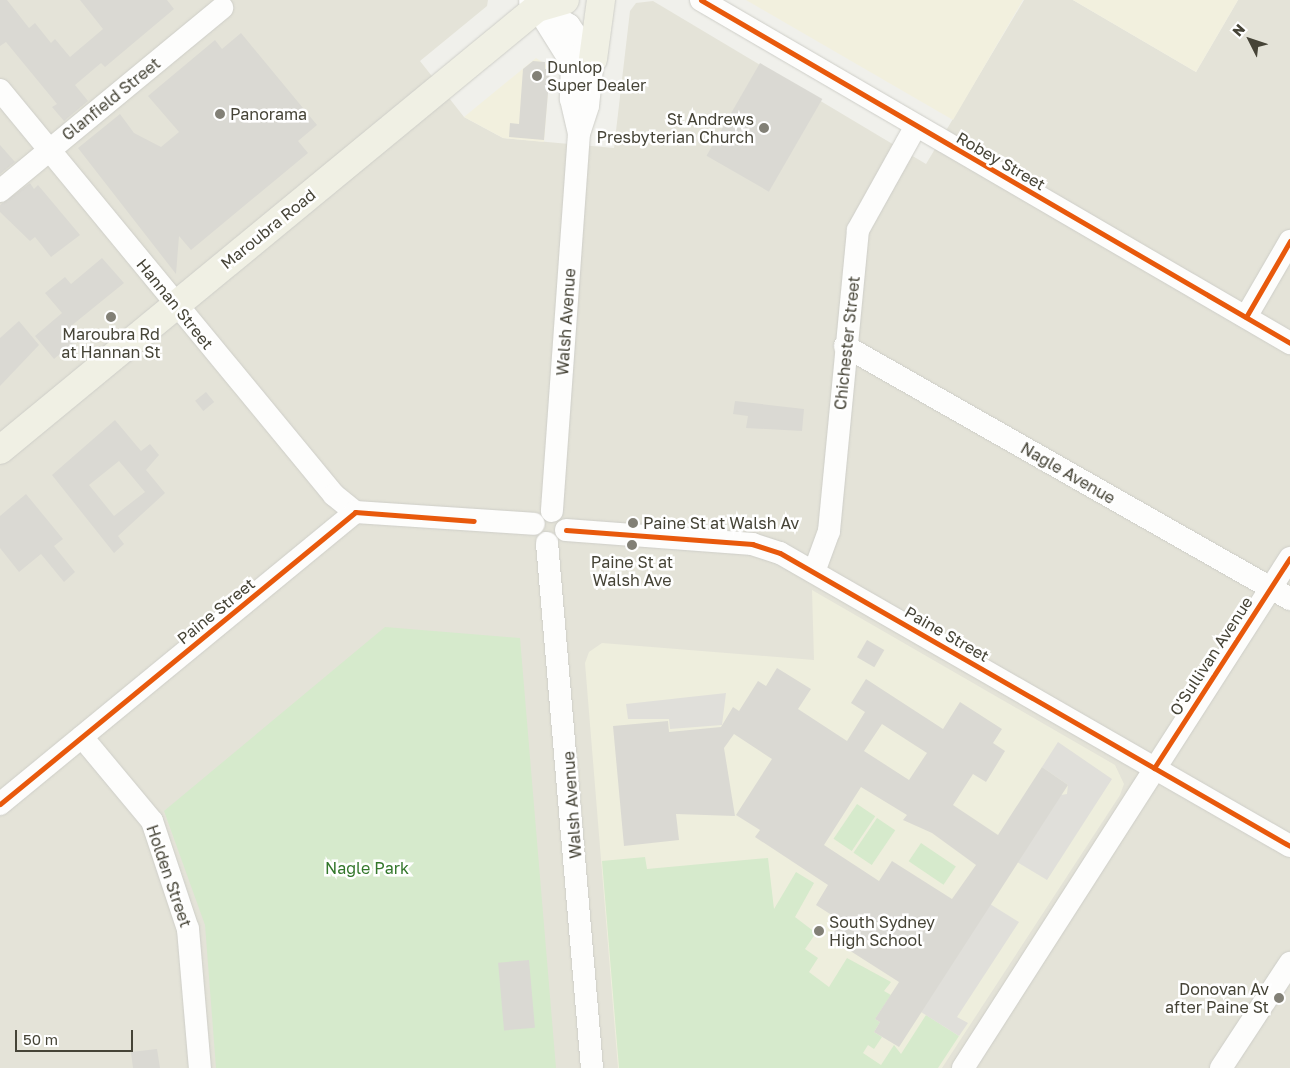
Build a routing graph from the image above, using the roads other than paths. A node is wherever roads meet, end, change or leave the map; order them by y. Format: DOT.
graph roads {
  1 [pos="564,0"];
  2 [pos="601,0"];
  3 [pos="701,0"];
  4 [pos="536,3"];
  5 [pos="222,8"];
  6 [pos="594,59"];
  7 [pos="0,90"];
  8 [pos="916,126"];
  9 [pos="579,133"];
  10 [pos="49,150"];
  11 [pos="0,191"];
  12 [pos="1290,242"];
  13 [pos="176,305"];
  14 [pos="1246,317"];
  15 [pos="1290,342"];
  16 [pos="846,346"];
  17 [pos="0,450"];
  18 [pos="355,512"];
  19 [pos="543,518"];
  20 [pos="566,530"];
  21 [pos="547,543"];
  22 [pos="1290,558"];
  23 [pos="814,572"];
  24 [pos="1270,588"];
  25 [pos="1290,599"];
  26 [pos="82,737"];
  27 [pos="1154,768"];
  28 [pos="0,804"];
  29 [pos="1290,846"];
  30 [pos="1290,963"];
  31 [pos="200,1068"];
  32 [pos="592,1068"];
  33 [pos="963,1068"];
  34 [pos="1222,1068"];
  1 -- 4 [label="main road, Maroubra Road"];
  2 -- 6 [label="main road"];
  3 -- 8 [label="street, Robey Street"];
  4 -- 6 [label="street"];
  4 -- 9 [label="street, Walsh Avenue"];
  4 -- 13 [label="main road, Maroubra Road"];
  5 -- 10 [label="street, Glanfield Street"];
  6 -- 9 [label="street, Walsh Avenue"];
  7 -- 10 [label="street, Hannan Street"];
  8 -- 14 [label="street, Robey Street"];
  8 -- 16 [label="street, Chichester Street"];
  9 -- 19 [label="street, Walsh Avenue"];
  10 -- 11 [label="street, Glanfield Street"];
  10 -- 13 [label="street, Hannan Street"];
  12 -- 14 [label="street"];
  13 -- 17 [label="main road, Maroubra Road"];
  13 -- 18 [label="street, Hannan Street"];
  14 -- 15 [label="street, Robey Street"];
  16 -- 23 [label="street, Chichester Street"];
  16 -- 24 [label="street, Nagle Avenue"];
  18 -- 19 [label="street"];
  18 -- 26 [label="street, Paine Street"];
  19 -- 20 [label="street"];
  19 -- 21 [label="street"];
  20 -- 21 [label="street"];
  20 -- 23 [label="street, Paine Street"];
  21 -- 32 [label="street, Walsh Avenue"];
  22 -- 24 [label="street, O'Sullivan Avenue"];
  23 -- 27 [label="street, Paine Street"];
  24 -- 25 [label="street, Nagle Avenue"];
  24 -- 27 [label="street, O'Sullivan Avenue"];
  26 -- 28 [label="street, Paine Street"];
  26 -- 31 [label="street, Holden Street"];
  27 -- 29 [label="street, Paine Street"];
  27 -- 33 [label="street, O'Sullivan Avenue"];
  30 -- 34 [label="street"];
}
